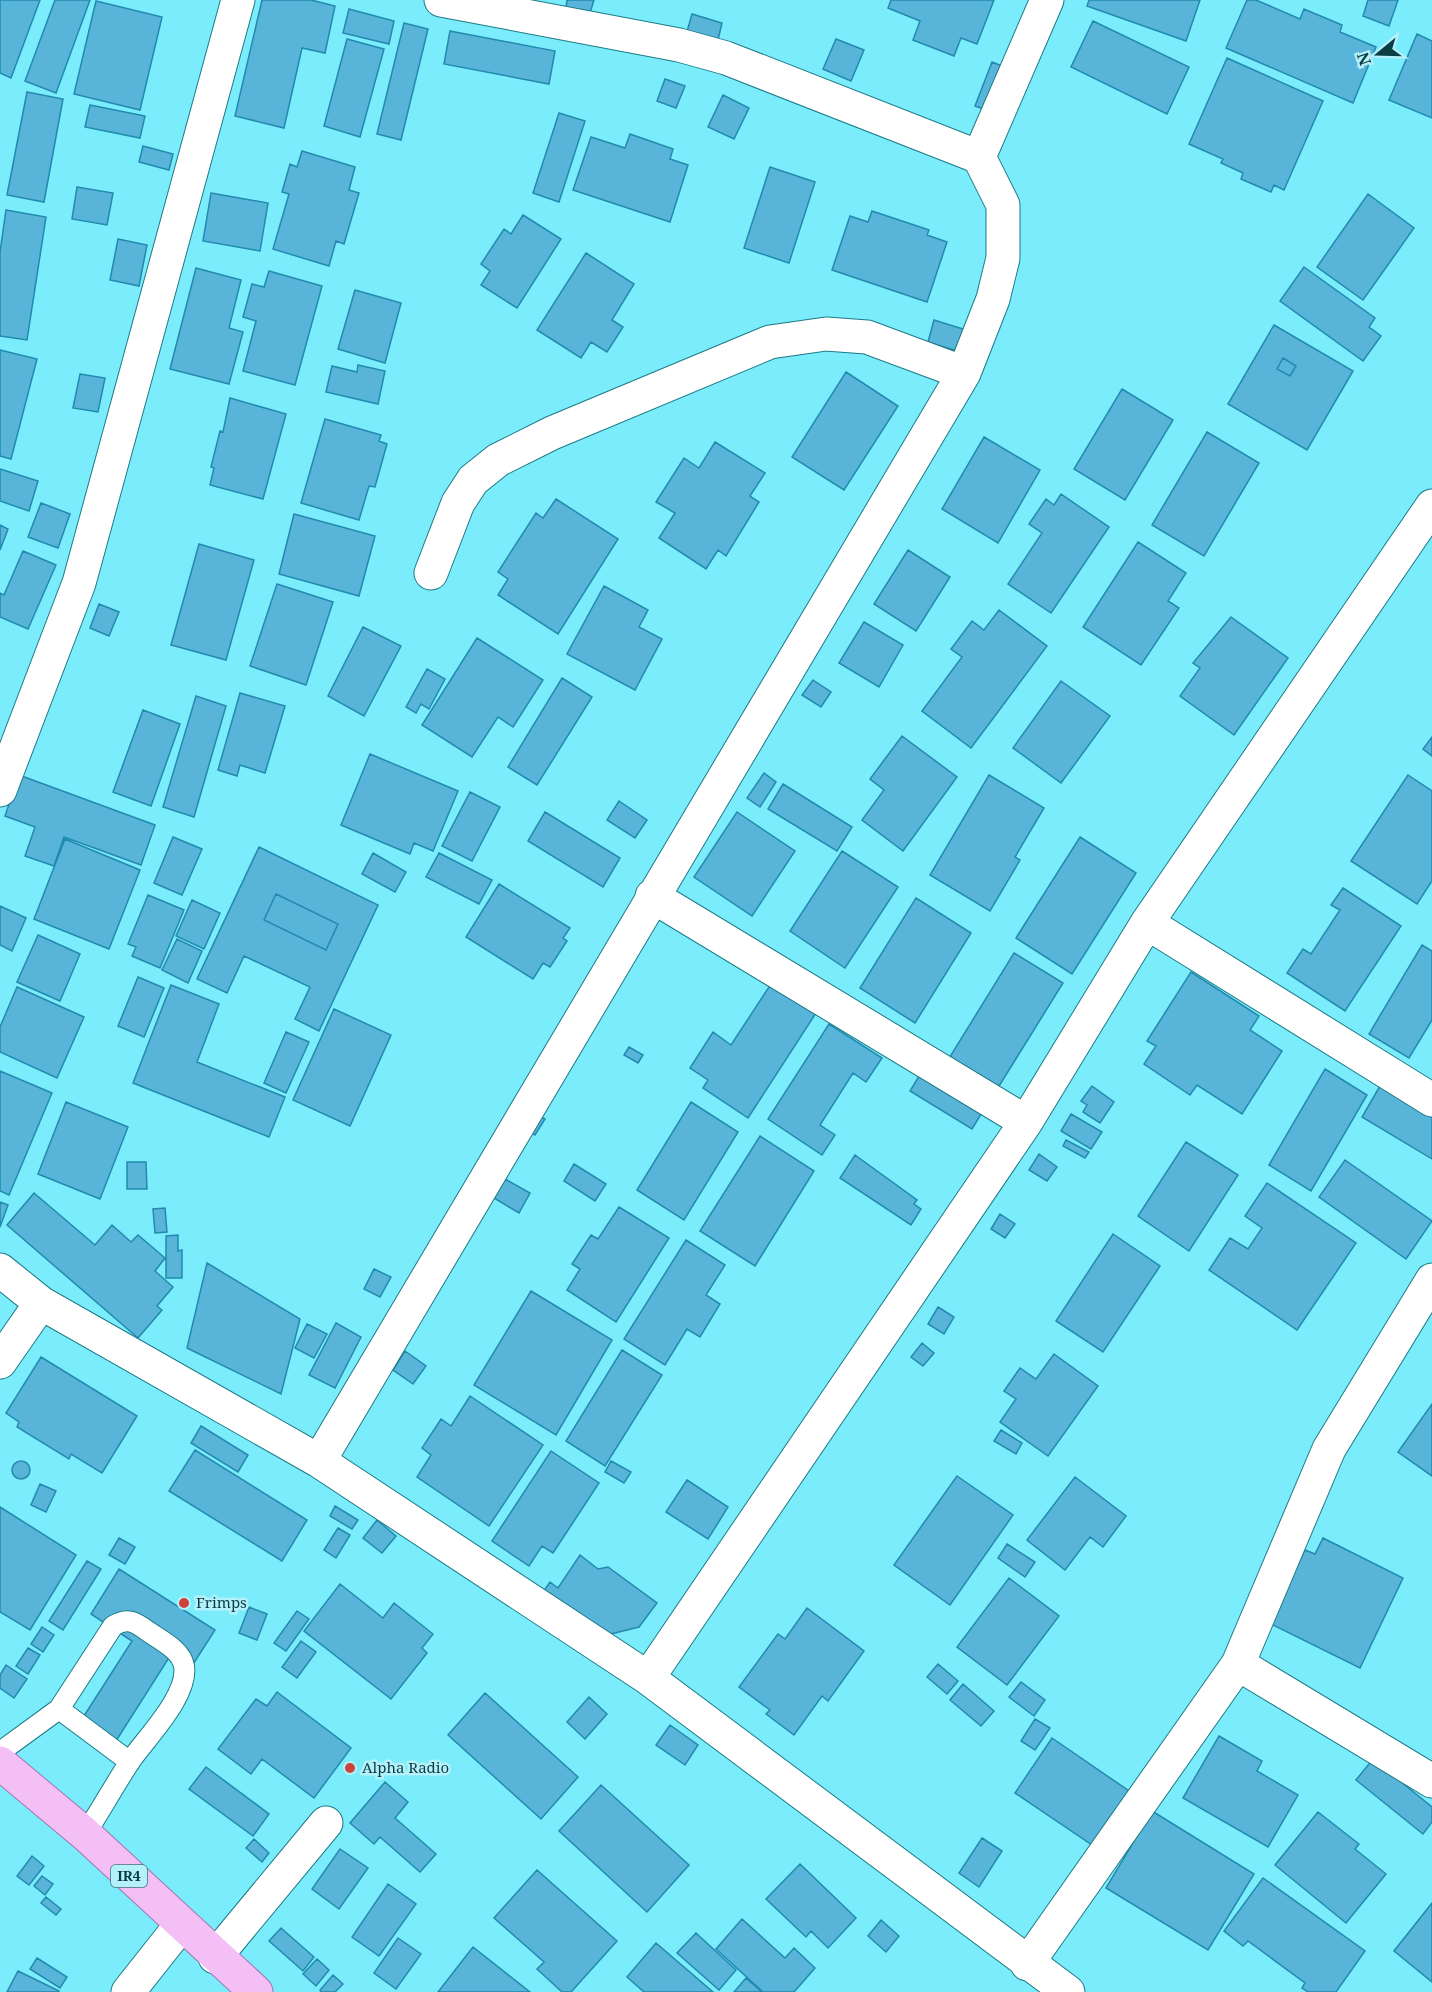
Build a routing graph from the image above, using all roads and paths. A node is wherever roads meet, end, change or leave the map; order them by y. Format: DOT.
graph roads {
  1 [pos="238,0"];
  2 [pos="441,0"];
  3 [pos="1047,0"];
  4 [pos="979,157"];
  5 [pos="964,373"];
  6 [pos="1432,506"];
  7 [pos="431,573"];
  8 [pos="0,790"];
  9 [pos="652,896"];
  10 [pos="1147,923"];
  11 [pos="1432,1100"];
  12 [pos="1026,1122"];
  13 [pos="0,1270"];
  14 [pos="1432,1280"];
  15 [pos="41,1303"];
  16 [pos="0,1362"];
  17 [pos="319,1461"];
  18 [pos="1238,1664"];
  19 [pos="648,1678"];
  20 [pos="59,1709"];
  21 [pos="0,1752"];
  22 [pos="130,1762"];
  23 [pos="0,1763"];
  24 [pos="1432,1781"];
  25 [pos="326,1823"];
  26 [pos="85,1834"];
  27 [pos="181,1924"];
  28 [pos="215,1957"];
  29 [pos="1027,1964"];
  30 [pos="128,1992"];
  31 [pos="256,1992"];
  32 [pos="1068,1992"];
  1 -- 8 [label="street"];
  2 -- 4 [label="street"];
  3 -- 4 [label="street"];
  4 -- 5 [label="street"];
  5 -- 7 [label="street"];
  5 -- 9 [label="street"];
  6 -- 10 [label="street"];
  9 -- 12 [label="street"];
  9 -- 17 [label="street"];
  10 -- 11 [label="street"];
  10 -- 12 [label="street"];
  12 -- 19 [label="street"];
  13 -- 15 [label="street"];
  14 -- 18 [label="street"];
  15 -- 16 [label="street"];
  15 -- 17 [label="street"];
  17 -- 19 [label="street"];
  18 -- 24 [label="street"];
  18 -- 29 [label="street"];
  19 -- 29 [label="street"];
  20 -- 21 [label="lane"];
  20 -- 22 [label="lane"];
  20 -- 22 [label="lane"];
  22 -- 26 [label="lane"];
  23 -- 26 [label="main road, IR4"];
  25 -- 28 [label="street"];
  26 -- 27 [label="main road, IR4"];
  27 -- 28 [label="main road, IR4"];
  27 -- 30 [label="street"];
  28 -- 31 [label="main road, IR4"];
  29 -- 32 [label="street"];
}
